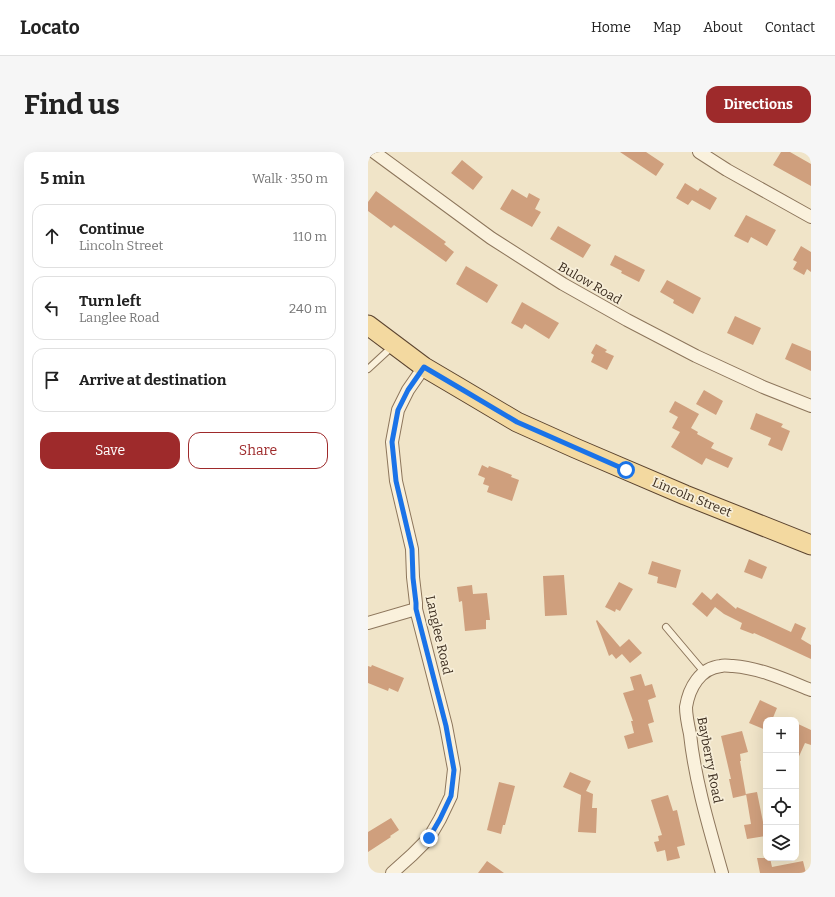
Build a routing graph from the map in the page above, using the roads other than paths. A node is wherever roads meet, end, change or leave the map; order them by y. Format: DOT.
graph roads {
  1 [pos="374,152"];
  2 [pos="698,152"];
  3 [pos="811,217"];
  4 [pos="368,325"];
  5 [pos="394,345"];
  6 [pos="424,367"];
  7 [pos="368,369"];
  8 [pos="811,406"];
  9 [pos="811,546"];
  10 [pos="416,609"];
  11 [pos="368,623"];
  12 [pos="666,627"];
  13 [pos="704,672"];
  14 [pos="811,690"];
  15 [pos="392,873"];
  16 [pos="722,873"];
  1 -- 8 [label="street, Bulow Road"];
  2 -- 3 [label="street"];
  4 -- 5 [label="main road, Lincoln Street"];
  5 -- 6 [label="main road, Lincoln Street"];
  5 -- 7 [label="lane"];
  6 -- 9 [label="main road, Lincoln Street"];
  6 -- 10 [label="street, Langlee Road"];
  10 -- 11 [label="street"];
  10 -- 15 [label="street, Langlee Road"];
  12 -- 13 [label="lane"];
  13 -- 14 [label="street"];
  13 -- 16 [label="street, Bayberry Road"];
}
